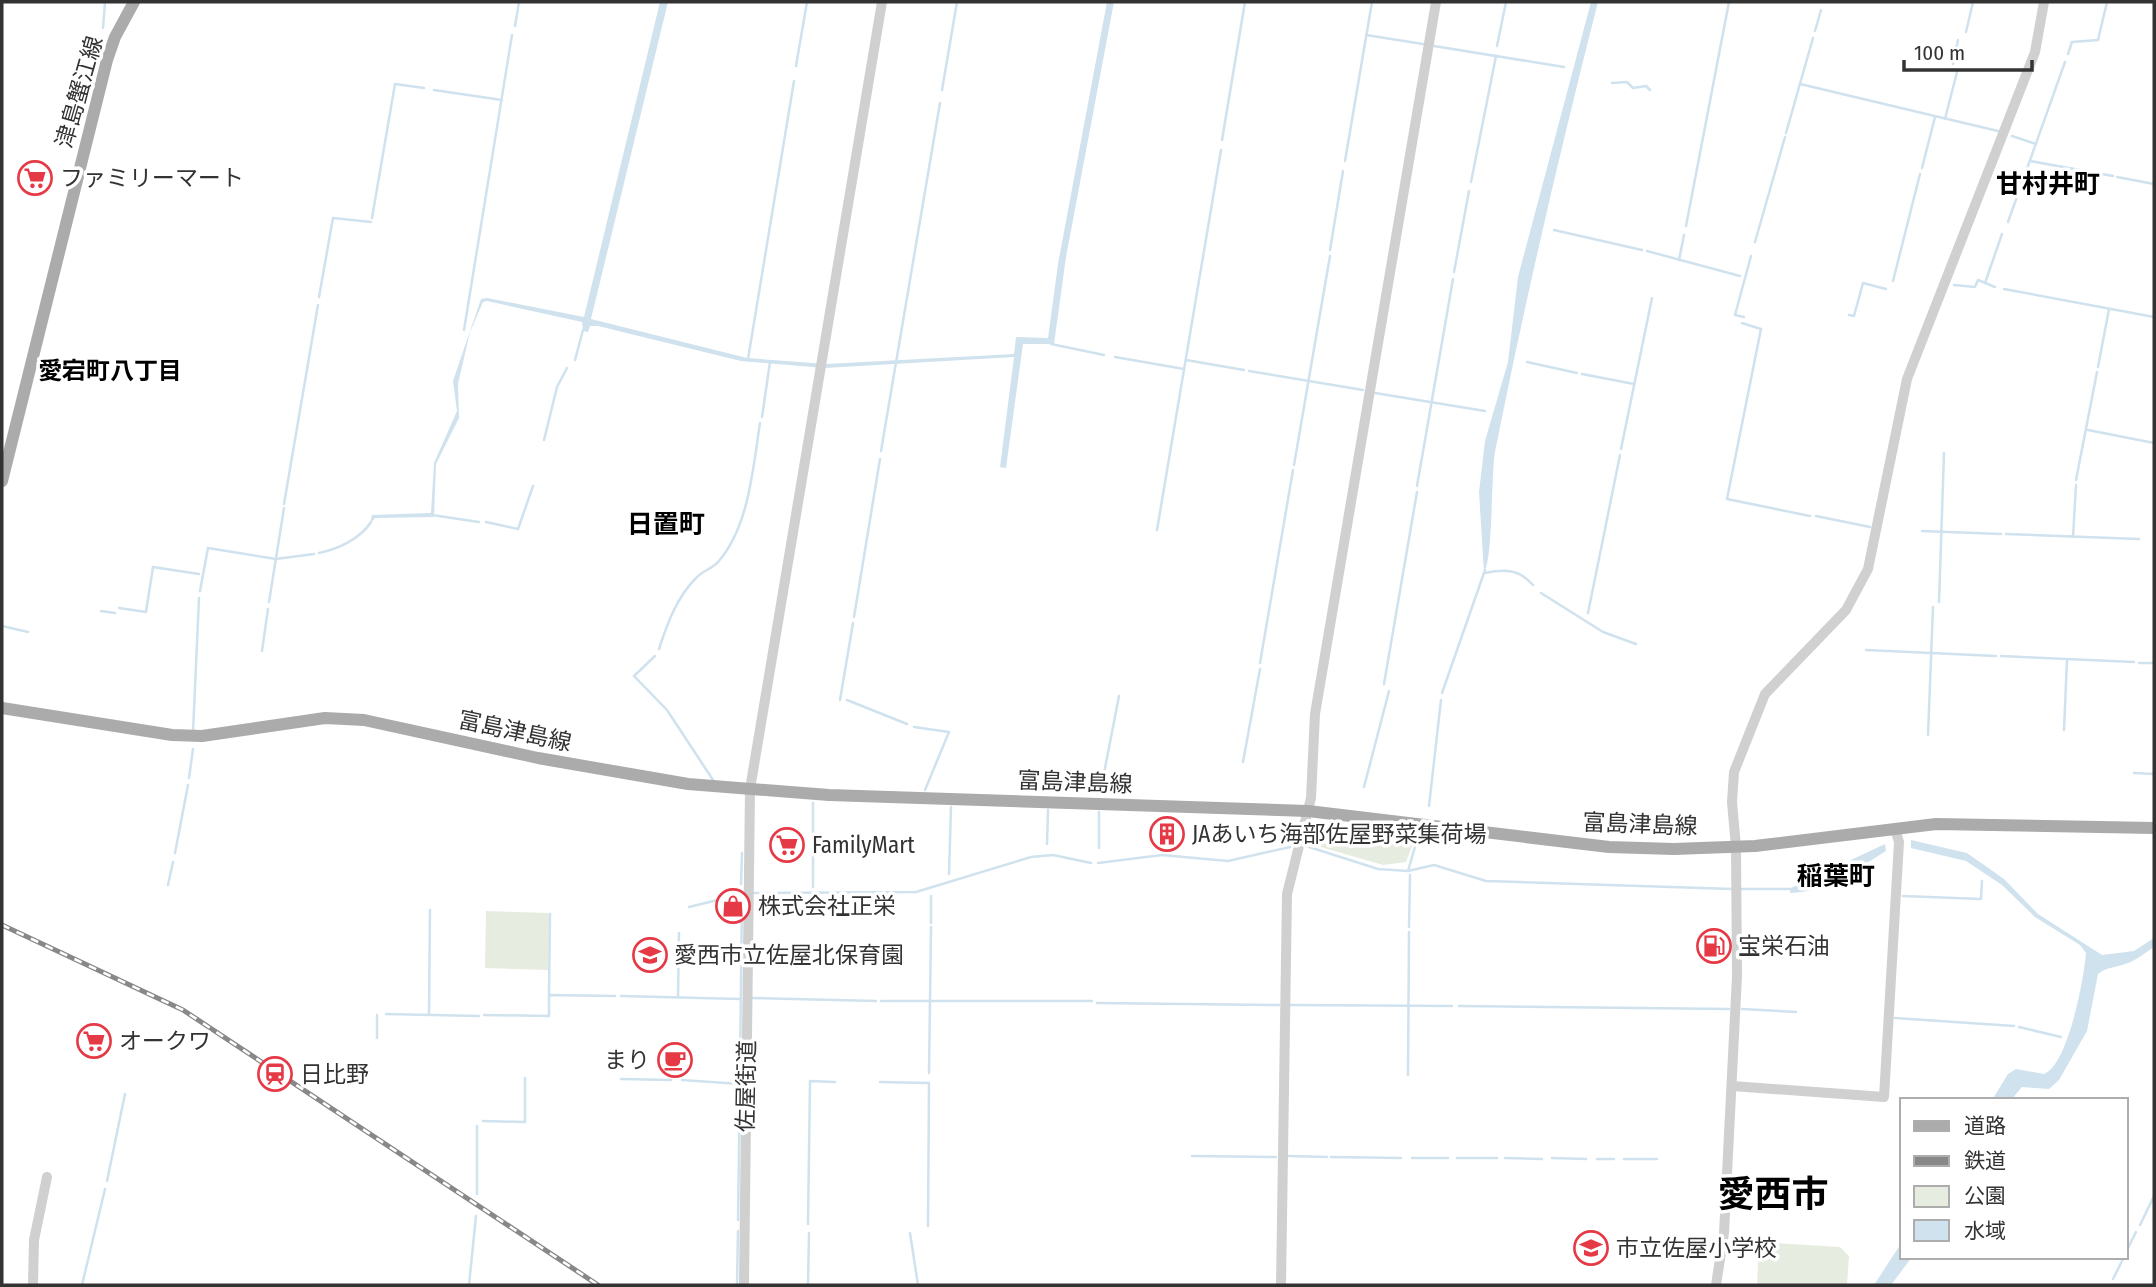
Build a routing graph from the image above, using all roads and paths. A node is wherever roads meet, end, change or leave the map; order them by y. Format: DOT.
graph roads {
  1 [pos="134,2"];
  2 [pos="882,2"];
  3 [pos="1436,2"];
  4 [pos="2044,2"];
  5 [pos="2,481"];
  6 [pos="2,708"];
  7 [pos="750,789"];
  8 [pos="1308,811"];
  9 [pos="2154,828"];
  10 [pos="1895,829"];
  11 [pos="1736,847"];
  12 [pos="1732,1086"];
  13 [pos="47,1177"];
  14 [pos="33,1285"];
  15 [pos="744,1285"];
  16 [pos="1281,1285"];
  17 [pos="1716,1285"];
  1 -- 5 [label="main road, 津島蟹江線"];
  2 -- 7 [label="street, 佐屋街道"];
  3 -- 8 [label="street"];
  4 -- 11 [label="street"];
  6 -- 7 [label="main road, 富島津島線"];
  7 -- 8 [label="main road, 富島津島線"];
  7 -- 15 [label="street, 佐屋街道"];
  8 -- 11 [label="main road, 富島津島線"];
  8 -- 16 [label="street"];
  9 -- 10 [label="main road, 富島津島線"];
  10 -- 11 [label="main road, 富島津島線"];
  10 -- 12 [label="street"];
  11 -- 12 [label="street"];
  12 -- 17 [label="street"];
  13 -- 14 [label="street"];
}
